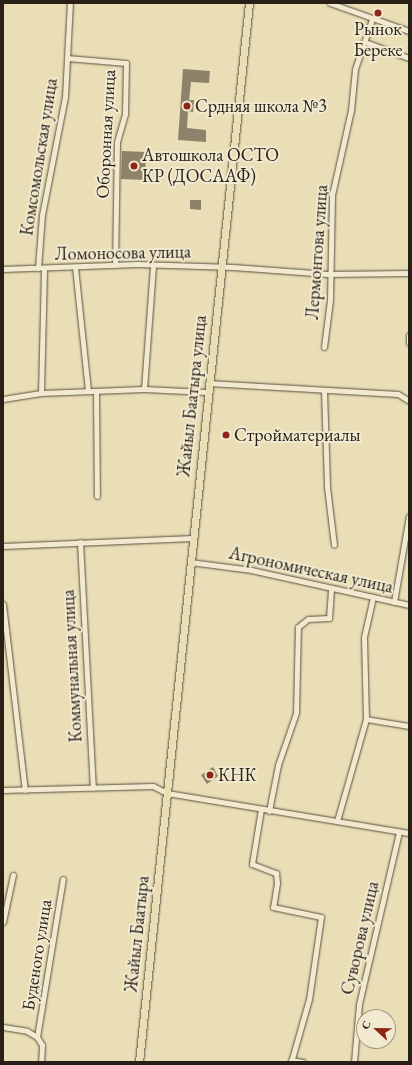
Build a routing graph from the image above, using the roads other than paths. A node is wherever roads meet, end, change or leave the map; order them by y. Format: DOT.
graph roads {
  1 [pos="70,3"];
  2 [pos="249,3"];
  3 [pos="330,3"];
  4 [pos="372,19"];
  5 [pos="409,31"];
  6 [pos="365,42"];
  7 [pos="67,58"];
  8 [pos="409,58"];
  9 [pos="116,265"];
  10 [pos="153,265"];
  11 [pos="220,266"];
  12 [pos="75,267"];
  13 [pos="38,268"];
  14 [pos="44,268"];
  15 [pos="3,269"];
  16 [pos="409,273"];
  17 [pos="328,274"];
  18 [pos="409,335"];
  19 [pos="409,343"];
  20 [pos="324,347"];
  21 [pos="207,382"];
  22 [pos="144,389"];
  23 [pos="324,390"];
  24 [pos="88,391"];
  25 [pos="96,391"];
  26 [pos="206,392"];
  27 [pos="41,393"];
  28 [pos="3,399"];
  29 [pos="409,401"];
  30 [pos="97,496"];
  31 [pos="409,516"];
  32 [pos="193,538"];
  33 [pos="80,542"];
  34 [pos="334,545"];
  35 [pos="3,546"];
  36 [pos="190,562"];
  37 [pos="331,588"];
  38 [pos="373,597"];
  39 [pos="394,602"];
  40 [pos="3,604"];
  41 [pos="409,605"];
  42 [pos="366,719"];
  43 [pos="409,726"];
  44 [pos="93,788"];
  45 [pos="3,790"];
  46 [pos="25,790"];
  47 [pos="167,793"];
  48 [pos="261,809"];
  49 [pos="269,811"];
  50 [pos="336,821"];
  51 [pos="399,832"];
  52 [pos="409,833"];
  53 [pos="13,875"];
  54 [pos="64,879"];
  55 [pos="3,922"];
  56 [pos="3,1027"];
  57 [pos="37,1037"];
  58 [pos="291,1061"];
  59 [pos="42,1062"];
  60 [pos="139,1062"];
  61 [pos="303,1062"];
  62 [pos="354,1062"];
  1 -- 7 [label="street, Комсомольская улица"];
  2 -- 11 [label="highway, Жайыл Баатыра улица"];
  3 -- 4 [label="street"];
  4 -- 5 [label="street"];
  4 -- 6 [label="street, Лермонтова улица"];
  6 -- 8 [label="street"];
  6 -- 17 [label="street, Лермонтова улица"];
  7 -- 9 [label="street, Оборонная улица"];
  7 -- 13 [label="street, Комсомольская улица"];
  9 -- 10 [label="street, Ломоносова улица"];
  9 -- 12 [label="street, Ломоносова улица"];
  10 -- 11 [label="street, Ломоносова улица"];
  10 -- 22 [label="street"];
  11 -- 17 [label="street, Ломоносова улица"];
  11 -- 21 [label="highway, Жайыл Баатыра улица"];
  12 -- 14 [label="street, Ломоносова улица"];
  12 -- 24 [label="street"];
  13 -- 14 [label="street, Ломоносова улица"];
  13 -- 15 [label="street, Ломоносова улица"];
  14 -- 27 [label="street"];
  16 -- 17 [label="street, Ломоносова улица"];
  17 -- 20 [label="street, Лермонтова улица"];
  18 -- 19 [label="street"];
  21 -- 23 [label="street"];
  21 -- 26 [label="highway, Жайыл Баатыра улица"];
  22 -- 25 [label="street"];
  22 -- 26 [label="street"];
  23 -- 29 [label="street"];
  23 -- 34 [label="street"];
  24 -- 25 [label="street"];
  24 -- 27 [label="street"];
  25 -- 30 [label="street"];
  26 -- 32 [label="highway, Жайыл Баатыра улица"];
  27 -- 28 [label="street"];
  31 -- 39 [label="street"];
  32 -- 33 [label="street"];
  32 -- 36 [label="highway, Жайыл Баатыра улица"];
  33 -- 35 [label="street"];
  33 -- 44 [label="street, Коммунальная улица"];
  36 -- 37 [label="street, Агрономическая улица"];
  36 -- 47 [label="highway, Жайыл Баатыра улица"];
  37 -- 38 [label="street, Агрономическая улица"];
  37 -- 49 [label="street"];
  38 -- 39 [label="street, Агрономическая улица"];
  38 -- 42 [label="street"];
  39 -- 41 [label="street, Агрономическая улица"];
  40 -- 46 [label="street"];
  42 -- 43 [label="street"];
  42 -- 50 [label="street"];
  44 -- 46 [label="street"];
  44 -- 47 [label="street"];
  45 -- 46 [label="street"];
  47 -- 48 [label="street"];
  47 -- 60 [label="highway, Жайыл Баатыра"];
  48 -- 49 [label="street"];
  48 -- 58 [label="street"];
  49 -- 50 [label="street"];
  50 -- 51 [label="street"];
  51 -- 52 [label="street"];
  51 -- 62 [label="street, Суворова улица"];
  53 -- 55 [label="street"];
  54 -- 57 [label="street, Буденого улица"];
  56 -- 57 [label="street, Буденого улица"];
  57 -- 59 [label="street, Буденого улица"];
  58 -- 61 [label="street"];
}
